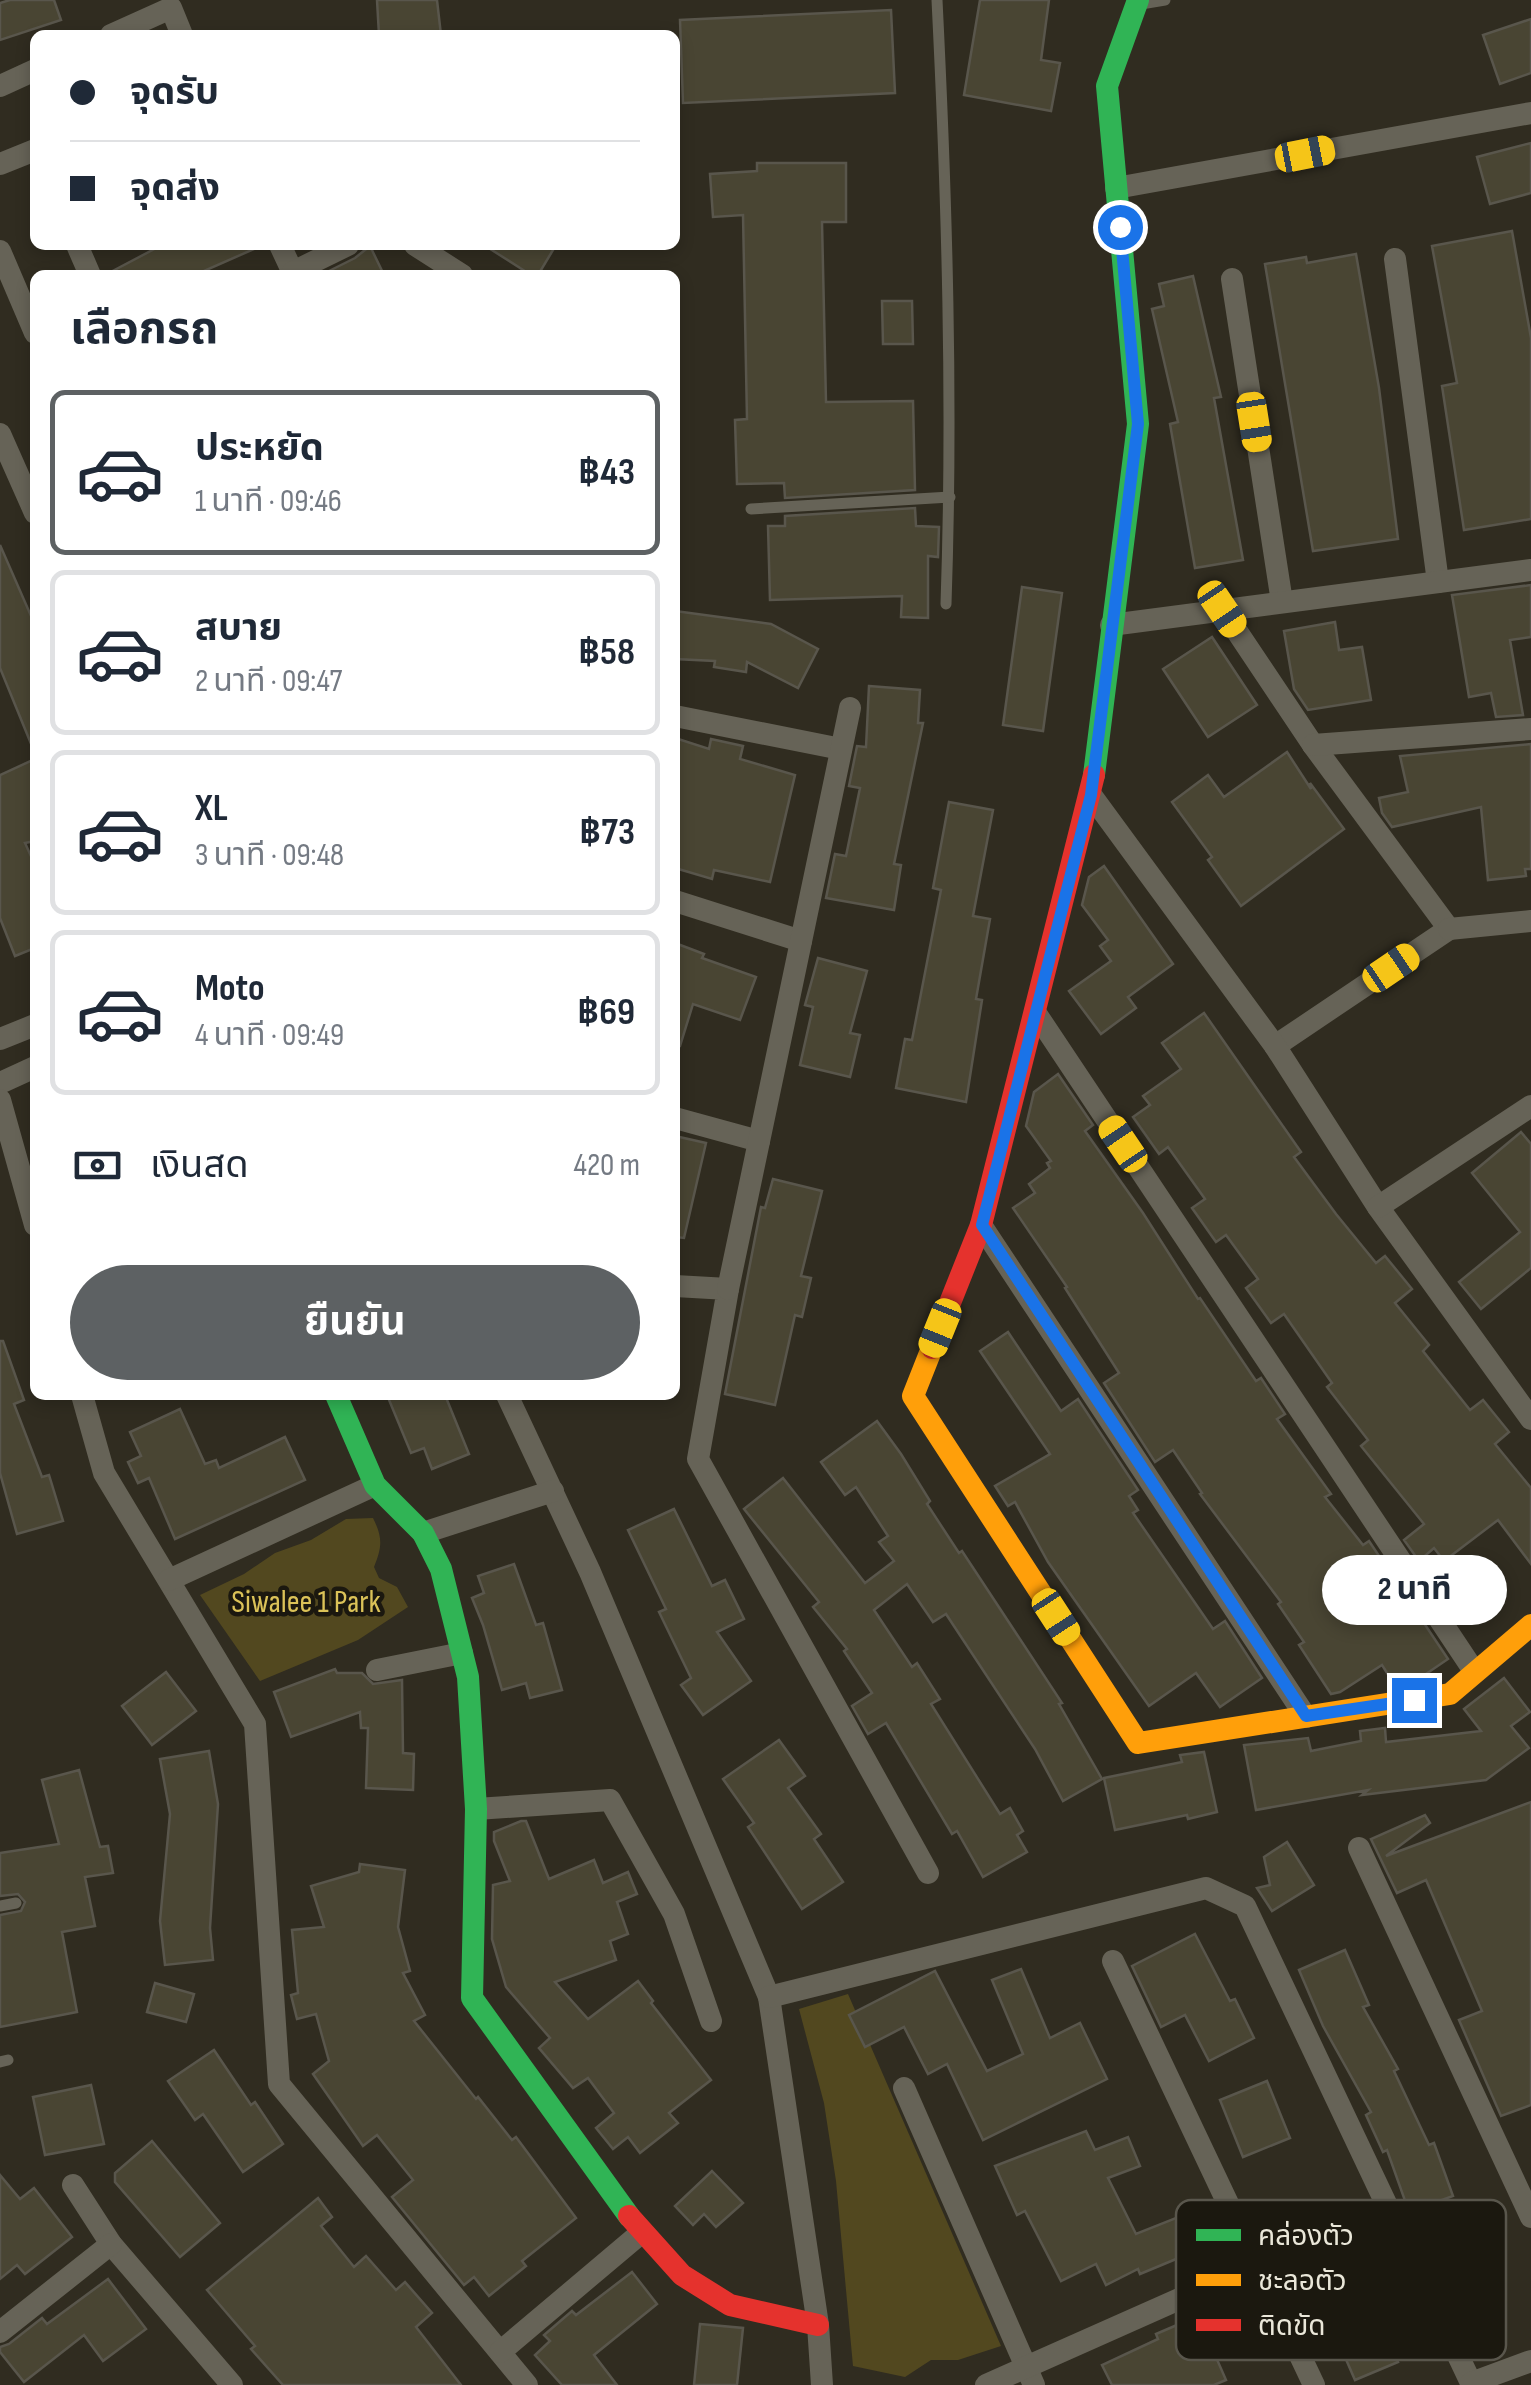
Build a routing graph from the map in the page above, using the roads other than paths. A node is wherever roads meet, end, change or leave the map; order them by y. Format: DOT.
graph roads {
  1 [pos="937,0"];
  2 [pos="1165,0"];
  3 [pos="1137,2"];
  4 [pos="170,4"];
  5 [pos="121,30"];
  6 [pos="180,30"];
  7 [pos="30,72"];
  8 [pos="0,86"];
  9 [pos="1531,113"];
  10 [pos="30,152"];
  11 [pos="0,164"];
  12 [pos="1116,188"];
  13 [pos="339,250"];
  14 [pos="424,250"];
  15 [pos="0,251"];
  16 [pos="1395,259"];
  17 [pos="301,270"];
  18 [pos="454,270"];
  19 [pos="1232,279"];
  20 [pos="30,321"];
  21 [pos="0,434"];
  22 [pos="950,498"];
  23 [pos="30,502"];
  24 [pos="751,509"];
  25 [pos="1531,570"];
  26 [pos="1438,582"];
  27 [pos="1282,602"];
  28 [pos="946,604"];
  29 [pos="1222,609"];
  30 [pos="1111,625"];
  31 [pos="850,708"];
  32 [pos="680,717"];
  33 [pos="1531,729"];
  34 [pos="1314,746"];
  35 [pos="842,749"];
  36 [pos="1091,795"];
  37 [pos="680,903"];
  38 [pos="1531,921"];
  39 [pos="1449,929"];
  40 [pos="801,942"];
  41 [pos="1035,1012"];
  42 [pos="30,1026"];
  43 [pos="0,1039"];
  44 [pos="1275,1046"];
  45 [pos="30,1069"];
  46 [pos="0,1083"];
  47 [pos="0,1100"];
  48 [pos="1531,1106"];
  49 [pos="680,1119"];
  50 [pos="759,1141"];
  51 [pos="1378,1207"];
  52 [pos="30,1208"];
  53 [pos="982,1225"];
  54 [pos="680,1286"];
  55 [pos="728,1289"];
  56 [pos="83,1400"];
  57 [pos="338,1400"];
  58 [pos="510,1400"];
  59 [pos="1531,1419"];
  60 [pos="375,1485"];
  61 [pos="552,1491"];
  62 [pos="423,1533"];
  63 [pos="169,1580"];
  64 [pos="1531,1625"];
  65 [pos="462,1653"];
  66 [pos="377,1670"];
  67 [pos="1474,1671"];
  68 [pos="1306,1716"];
  69 [pos="476,1809"];
  70 [pos="1359,1848"];
  71 [pos="928,1873"];
  72 [pos="16,1902"];
  73 [pos="0,1906"];
  74 [pos="1113,1961"];
  75 [pos="769,1997"];
  76 [pos="711,2021"];
  77 [pos="904,2088"];
  78 [pos="73,2184"];
  79 [pos="1227,2200"];
  80 [pos="1384,2200"];
  81 [pos="1531,2217"];
  82 [pos="642,2233"];
  83 [pos="111,2244"];
  84 [pos="1176,2304"];
  85 [pos="818,2325"];
  86 [pos="0,2332"];
  87 [pos="500,2352"];
  88 [pos="1302,2360"];
  89 [pos="1460,2360"];
  90 [pos="1531,2361"];
  91 [pos="1030,2376"];
  92 [pos="1471,2384"];
  93 [pos="232,2385"];
  94 [pos="527,2385"];
  95 [pos="822,2385"];
  96 [pos="986,2385"];
  97 [pos="1314,2385"];
  1 -- 22 [label="lane"];
  2 -- 3 [label="lane"];
  3 -- 12 [label="street"];
  4 -- 5 [label="street"];
  4 -- 6 [label="street"];
  7 -- 8 [label="street"];
  9 -- 12 [label="street"];
  10 -- 11 [label="street"];
  12 -- 30 [label="street"];
  13 -- 17 [label="street"];
  14 -- 18 [label="street"];
  15 -- 20 [label="street"];
  16 -- 26 [label="street"];
  19 -- 27 [label="street"];
  21 -- 23 [label="street"];
  22 -- 24 [label="lane"];
  22 -- 28 [label="lane"];
  25 -- 26 [label="street"];
  26 -- 27 [label="street"];
  27 -- 29 [label="street"];
  29 -- 30 [label="street"];
  29 -- 34 [label="street"];
  30 -- 36 [label="street"];
  31 -- 35 [label="street"];
  32 -- 35 [label="street"];
  33 -- 34 [label="street"];
  34 -- 39 [label="street"];
  35 -- 40 [label="street"];
  36 -- 41 [label="street"];
  36 -- 44 [label="street"];
  37 -- 40 [label="street"];
  38 -- 39 [label="street"];
  39 -- 44 [label="street"];
  40 -- 50 [label="street"];
  41 -- 53 [label="street"];
  41 -- 67 [label="street"];
  42 -- 43 [label="street"];
  44 -- 51 [label="street"];
  45 -- 46 [label="street"];
  47 -- 52 [label="street"];
  48 -- 51 [label="street"];
  49 -- 50 [label="street"];
  50 -- 55 [label="street"];
  51 -- 59 [label="street"];
  53 -- 68 [label="street"];
  53 -- 68 [label="street"];
  54 -- 55 [label="street"];
  55 -- 71 [label="street"];
  56 -- 63 [label="street"];
  57 -- 60 [label="street"];
  58 -- 61 [label="street"];
  60 -- 62 [label="street"];
  60 -- 63 [label="street"];
  61 -- 62 [label="street"];
  61 -- 75 [label="street"];
  62 -- 65 [label="street"];
  63 -- 87 [label="street"];
  64 -- 67 [label="street"];
  65 -- 66 [label="street"];
  65 -- 69 [label="street"];
  67 -- 68 [label="street"];
  69 -- 76 [label="street"];
  69 -- 82 [label="street"];
  70 -- 81 [label="street"];
  72 -- 73 [label="lane"];
  74 -- 79 [label="street"];
  75 -- 80 [label="street"];
  75 -- 85 [label="street"];
  77 -- 91 [label="street"];
  78 -- 83 [label="street"];
  82 -- 85 [label="street"];
  82 -- 87 [label="street"];
  83 -- 86 [label="street"];
  83 -- 93 [label="street"];
  84 -- 91 [label="street"];
  85 -- 95 [label="street"];
  87 -- 94 [label="street"];
  88 -- 97 [label="street"];
  89 -- 92 [label="street"];
  90 -- 92 [label="street"];
  91 -- 96 [label="street"];
}
